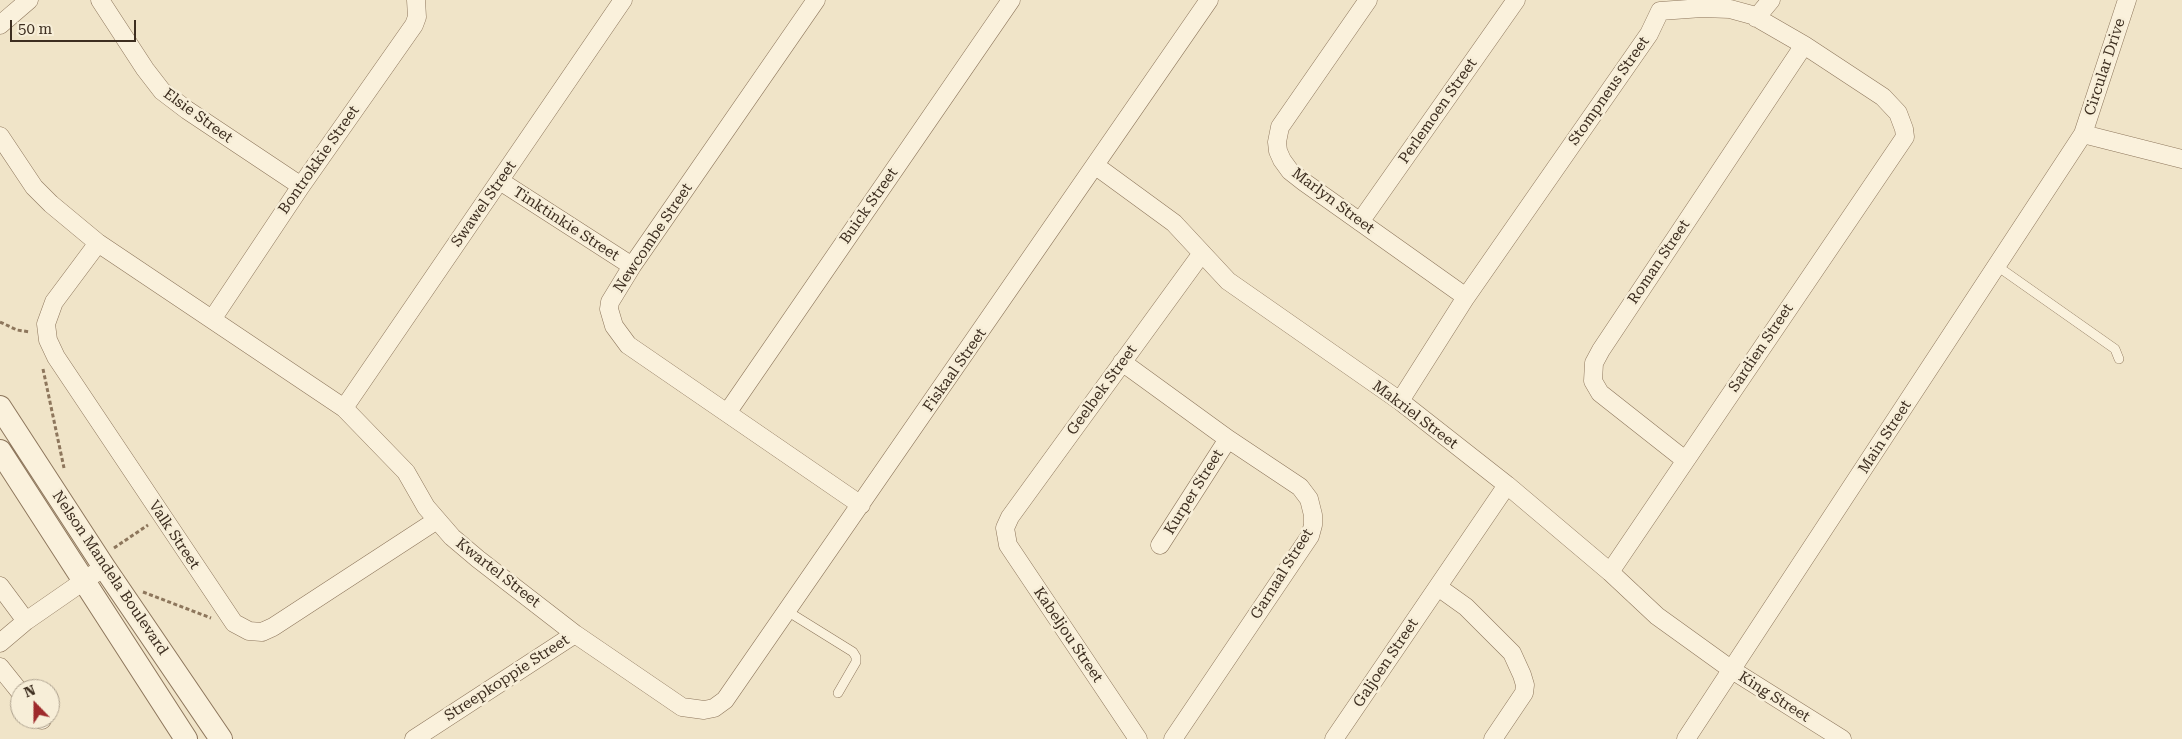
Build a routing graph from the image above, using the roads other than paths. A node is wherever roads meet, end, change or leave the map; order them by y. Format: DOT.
graph roads {
  1 [pos="29,0"];
  2 [pos="100,0"];
  3 [pos="416,0"];
  4 [pos="623,0"];
  5 [pos="816,0"];
  6 [pos="1011,0"];
  7 [pos="1368,0"];
  8 [pos="1516,0"];
  9 [pos="1771,0"];
  10 [pos="2127,0"];
  11 [pos="1204,2"];
  12 [pos="1659,6"];
  13 [pos="1756,18"];
  14 [pos="0,25"];
  15 [pos="1804,45"];
  16 [pos="1902,121"];
  17 [pos="2083,134"];
  18 [pos="0,136"];
  19 [pos="2182,159"];
  20 [pos="1096,166"];
  21 [pos="500,181"];
  22 [pos="301,186"];
  23 [pos="1360,222"];
  24 [pos="98,243"];
  25 [pos="1202,253"];
  26 [pos="632,266"];
  27 [pos="1997,266"];
  28 [pos="1466,297"];
  29 [pos="213,318"];
  30 [pos="2119,360"];
  31 [pos="1122,362"];
  32 [pos="1400,401"];
  33 [pos="0,407"];
  34 [pos="344,408"];
  35 [pos="727,413"];
  36 [pos="1228,439"];
  37 [pos="0,451"];
  38 [pos="1685,460"];
  39 [pos="1507,485"];
  40 [pos="861,505"];
  41 [pos="438,520"];
  42 [pos="1005,528"];
  43 [pos="1160,545"];
  44 [pos="108,558"];
  45 [pos="1610,572"];
  46 [pos="83,581"];
  47 [pos="0,586"];
  48 [pos="1438,587"];
  49 [pos="787,611"];
  50 [pos="26,621"];
  51 [pos="575,634"];
  52 [pos="0,643"];
  53 [pos="0,667"];
  54 [pos="1732,670"];
  55 [pos="10,680"];
  56 [pos="838,692"];
  57 [pos="682,708"];
  58 [pos="186,739"];
  59 [pos="221,739"];
  60 [pos="414,739"];
  61 [pos="1138,739"];
  62 [pos="1173,739"];
  63 [pos="1334,739"];
  64 [pos="1493,739"];
  65 [pos="1686,739"];
  66 [pos="1842,739"];
  1 -- 14 [label="street"];
  2 -- 22 [label="street, Elsie Street"];
  3 -- 22 [label="street, Bontrokkie Street"];
  4 -- 21 [label="street, Swawel Street"];
  5 -- 26 [label="street, Newcombe Street"];
  6 -- 35 [label="street, Buick Street"];
  7 -- 23 [label="street, Marlyn Street"];
  8 -- 23 [label="street, Perlemoen Street"];
  9 -- 13 [label="street"];
  10 -- 17 [label="street, Circular Drive"];
  11 -- 20 [label="street, Fiskaal Street"];
  12 -- 13 [label="street, Stompneus Street"];
  12 -- 28 [label="street, Stompneus Street"];
  13 -- 15 [label="street, Stompneus Street"];
  15 -- 16 [label="street, Stompneus Street"];
  15 -- 38 [label="street, Roman Street"];
  16 -- 38 [label="street, Sardien Street"];
  17 -- 19 [label="street"];
  17 -- 27 [label="street, Main Street"];
  18 -- 24 [label="street, Kwartel Street"];
  20 -- 25 [label="street, Makriel Street"];
  20 -- 40 [label="street, Fiskaal Street"];
  21 -- 26 [label="street, Tinktinkie Street"];
  21 -- 34 [label="street, Swawel Street"];
  22 -- 29 [label="street, Bontrokkie Street"];
  23 -- 28 [label="street, Marlyn Street"];
  24 -- 29 [label="street, Kwartel Street"];
  24 -- 41 [label="street, Valk Street"];
  25 -- 31 [label="street, Geelbek Street"];
  25 -- 32 [label="street, Makriel Street"];
  26 -- 35 [label="street, Newcombe Street"];
  27 -- 30 [label="lane"];
  27 -- 54 [label="street, Main Street"];
  28 -- 32 [label="street, Stompneus Street"];
  29 -- 34 [label="street, Kwartel Street"];
  31 -- 36 [label="street, Garnaal Street"];
  31 -- 42 [label="street, Geelbek Street"];
  32 -- 39 [label="street, Makriel Street"];
  33 -- 44 [label="street, Nelson Mandela Boulevard"];
  34 -- 41 [label="street, Kwartel Street"];
  35 -- 40 [label="street, Newcombe Street"];
  36 -- 43 [label="street, Kurper Street"];
  36 -- 62 [label="street, Garnaal Street"];
  37 -- 46 [label="street, Nelson Mandela Boulevard"];
  38 -- 45 [label="street, Sardien Street"];
  39 -- 45 [label="street, Makriel Street"];
  39 -- 48 [label="street, Galjoen Street"];
  40 -- 49 [label="street, Fiskaal Street"];
  41 -- 51 [label="street, Kwartel Street"];
  42 -- 61 [label="street, Kabeljou Street"];
  44 -- 46 [label="street"];
  44 -- 59 [label="street, Nelson Mandela Boulevard"];
  45 -- 54 [label="street, Makriel Street"];
  46 -- 50 [label="street"];
  46 -- 58 [label="street, Nelson Mandela Boulevard"];
  47 -- 50 [label="street"];
  48 -- 63 [label="street, Galjoen Street"];
  48 -- 64 [label="street"];
  49 -- 56 [label="lane"];
  49 -- 57 [label="street, Fiskaal Street"];
  50 -- 52 [label="street"];
  51 -- 57 [label="street, Kwartel Street"];
  51 -- 60 [label="street, Streepkoppie Street"];
  53 -- 55 [label="street"];
  54 -- 65 [label="street, Main Street"];
  54 -- 66 [label="street, King Street"];
}
